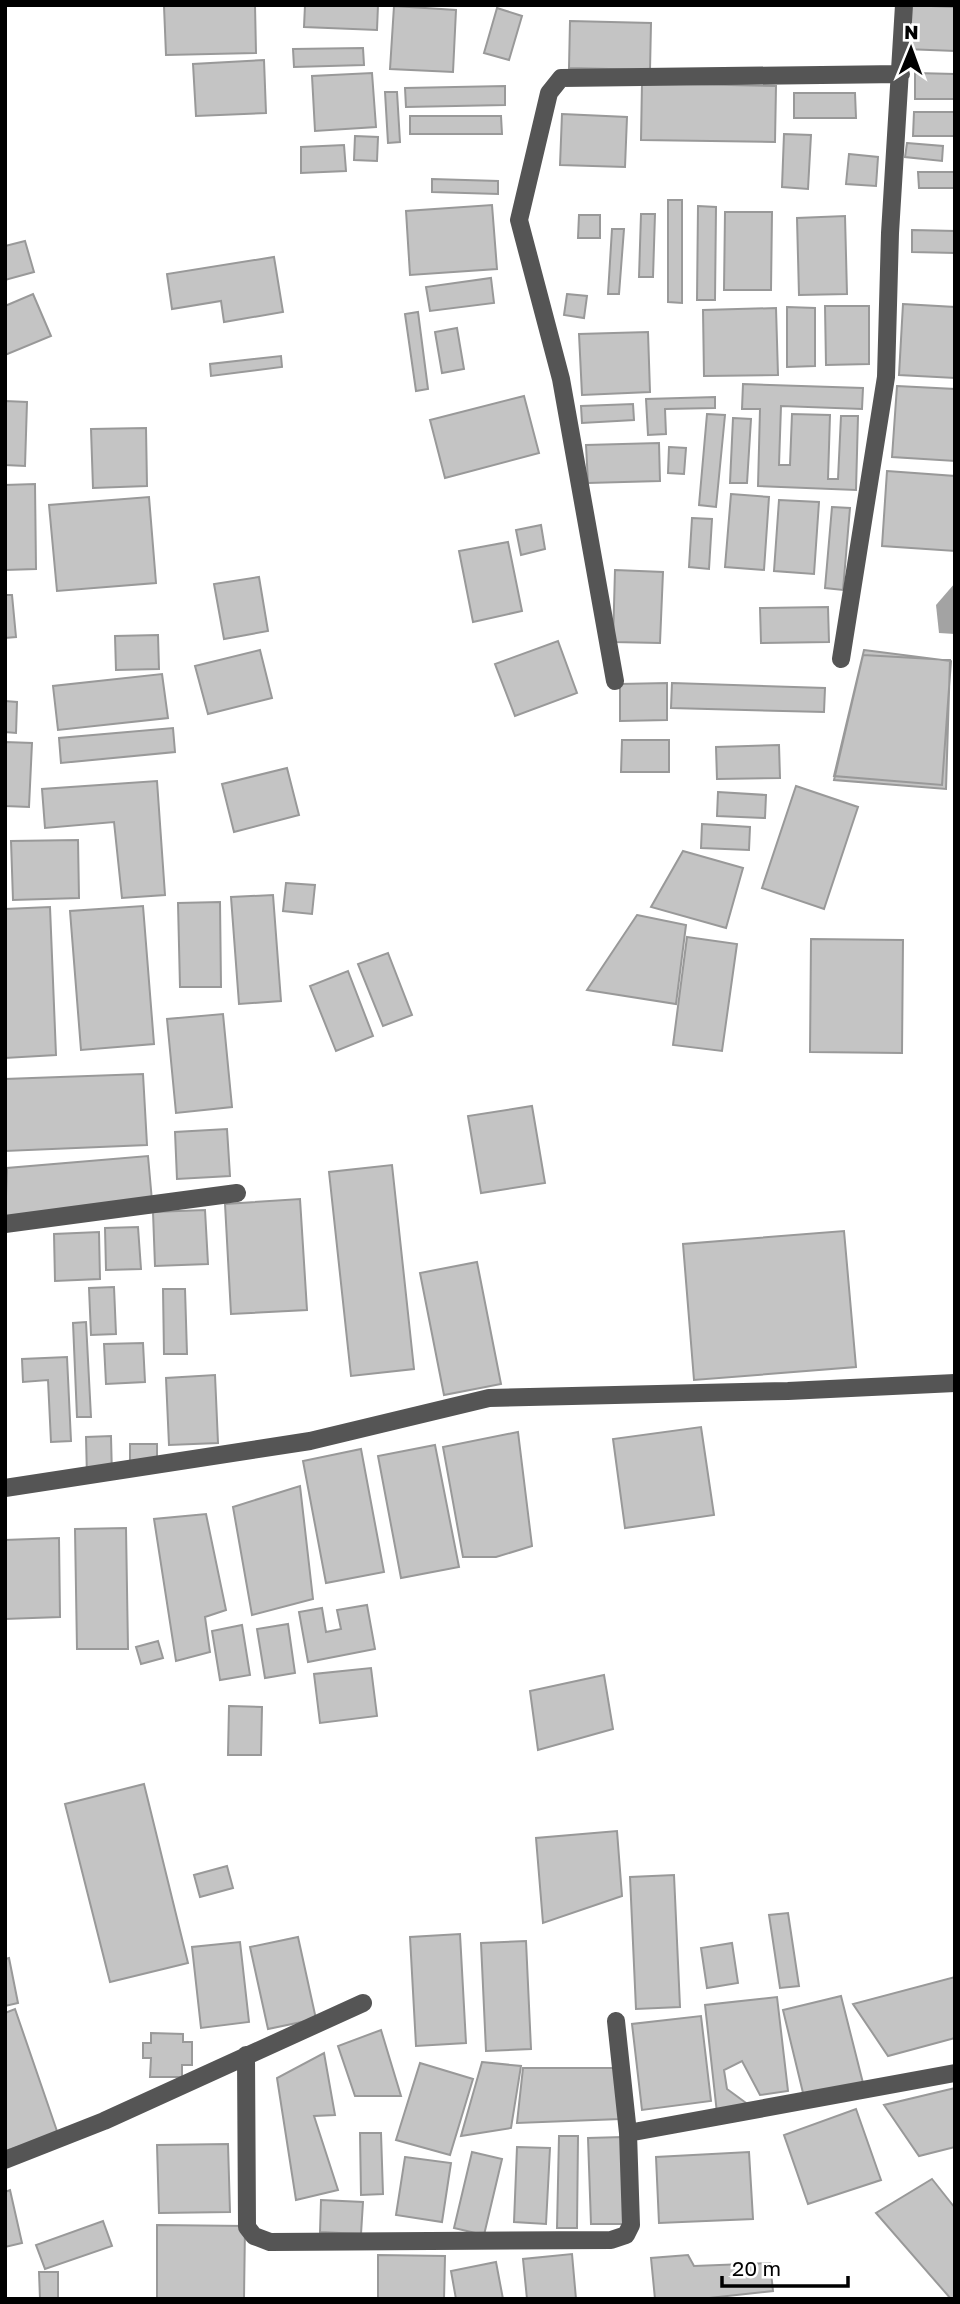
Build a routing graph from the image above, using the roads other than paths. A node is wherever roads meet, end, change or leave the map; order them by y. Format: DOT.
graph roads {
  1 [pos="904,5"];
  2 [pos="901,74"];
  3 [pos="841,660"];
  4 [pos="615,681"];
  5 [pos="237,1193"];
  6 [pos="5,1224"];
  7 [pos="955,1383"];
  8 [pos="5,1488"];
  9 [pos="363,2003"];
  10 [pos="616,2021"];
  11 [pos="246,2055"];
  12 [pos="955,2073"];
  13 [pos="628,2133"];
  14 [pos="5,2160"];
  1 -- 2 [label="street"];
  2 -- 3 [label="street"];
  2 -- 4 [label="street"];
  5 -- 6 [label="street"];
  7 -- 8 [label="street"];
  9 -- 11 [label="street"];
  10 -- 13 [label="street"];
  11 -- 13 [label="street"];
  11 -- 14 [label="street"];
  12 -- 13 [label="street"];
}
